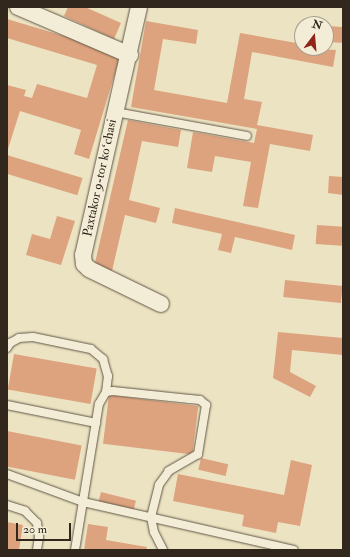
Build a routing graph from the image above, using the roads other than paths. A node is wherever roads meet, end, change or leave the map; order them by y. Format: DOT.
graph roads {
  1 [pos="18,7"];
  2 [pos="139,7"];
  3 [pos="130,55"];
  4 [pos="115,112"];
  5 [pos="247,136"];
  6 [pos="161,304"];
  7 [pos="7,348"];
  8 [pos="106,392"];
  9 [pos="7,405"];
  10 [pos="96,423"];
  11 [pos="7,474"];
  12 [pos="83,502"];
  13 [pos="7,505"];
  14 [pos="151,517"];
  15 [pos="37,550"];
  16 [pos="75,550"];
  17 [pos="163,550"];
  18 [pos="294,550"];
  1 -- 3 [label="street"];
  2 -- 3 [label="street, Paxtakor 9-tor koʻchasi"];
  3 -- 4 [label="street, Paxtakor 9-tor koʻchasi"];
  4 -- 5 [label="lane"];
  4 -- 6 [label="street, Paxtakor 9-tor koʻchasi"];
  7 -- 8 [label="lane"];
  8 -- 10 [label="lane"];
  8 -- 14 [label="lane"];
  9 -- 10 [label="lane"];
  10 -- 12 [label="lane"];
  11 -- 12 [label="lane"];
  12 -- 14 [label="lane"];
  12 -- 16 [label="lane"];
  13 -- 15 [label="lane"];
  14 -- 17 [label="lane"];
  14 -- 18 [label="lane"];
}
